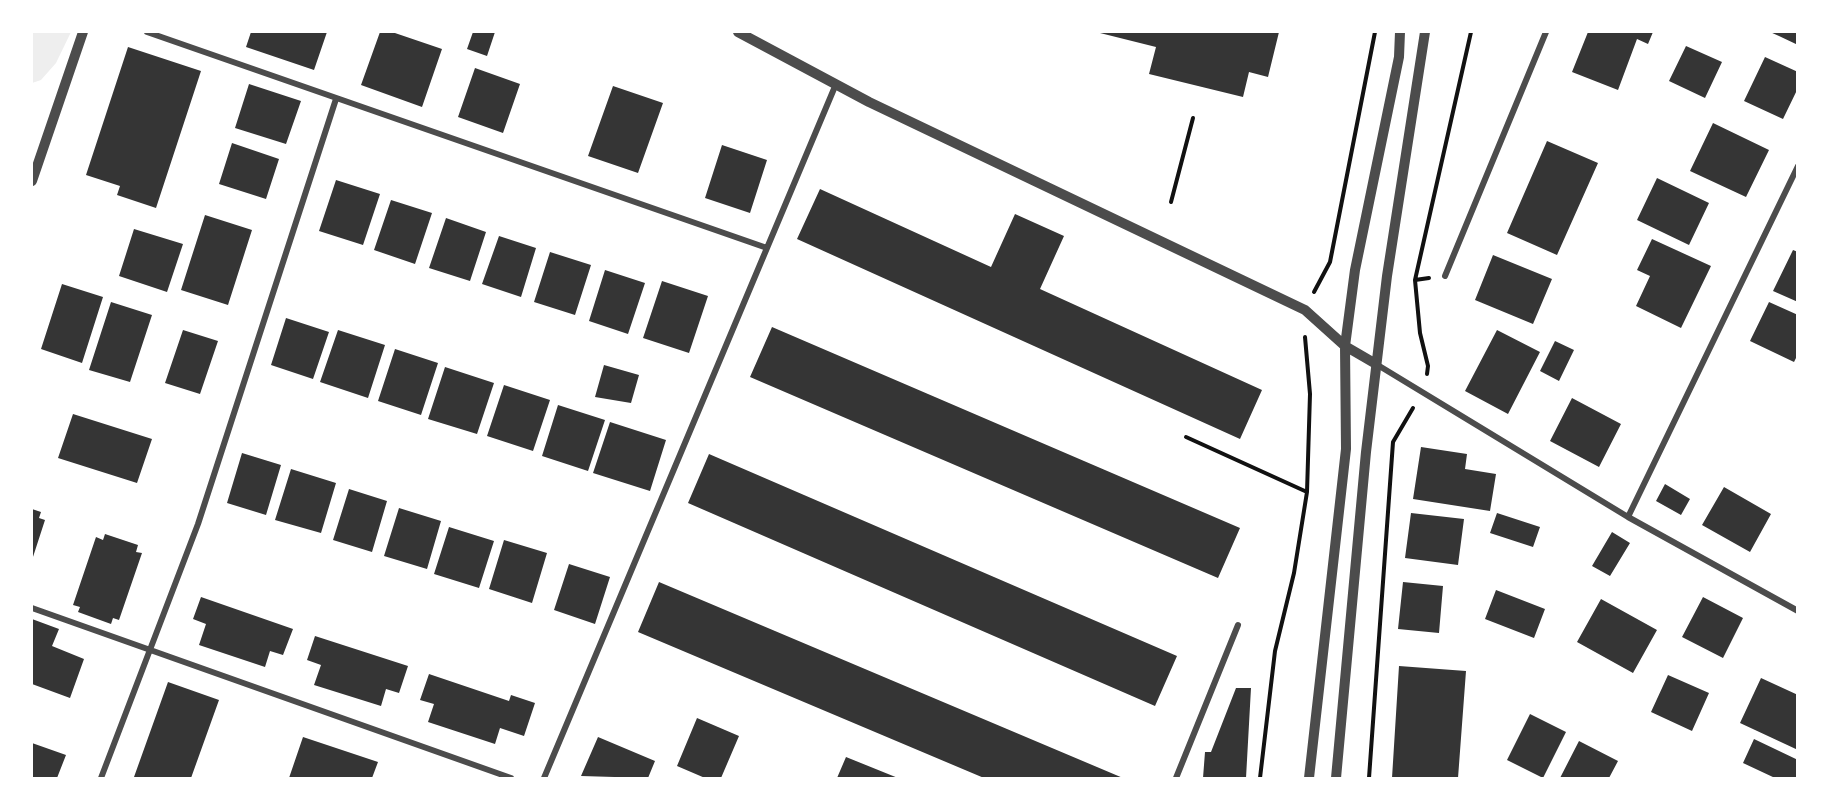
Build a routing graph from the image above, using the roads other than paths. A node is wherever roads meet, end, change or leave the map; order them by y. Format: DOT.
graph roads {
  1 [pos="83,32"];
  2 [pos="147,32"];
  3 [pos="738,32"];
  4 [pos="1400,32"];
  5 [pos="1425,32"];
  6 [pos="1546,32"];
  7 [pos="836,84"];
  8 [pos="336,99"];
  9 [pos="1797,166"];
  10 [pos="32,181"];
  11 [pos="767,248"];
  12 [pos="1445,276"];
  13 [pos="1345,346"];
  14 [pos="1376,364"];
  15 [pos="1628,517"];
  16 [pos="32,608"];
  17 [pos="1797,611"];
  18 [pos="1238,625"];
  19 [pos="151,652"];
  20 [pos="101,778"];
  21 [pos="511,778"];
  22 [pos="544,778"];
  23 [pos="1176,778"];
  24 [pos="1309,778"];
  25 [pos="1336,778"];
  1 -- 10 [label="street"];
  2 -- 8 [label="street"];
  3 -- 7 [label="street"];
  4 -- 13 [label="street"];
  5 -- 14 [label="street"];
  6 -- 12 [label="street"];
  7 -- 11 [label="street"];
  7 -- 13 [label="street"];
  8 -- 11 [label="street"];
  8 -- 19 [label="street"];
  9 -- 15 [label="street"];
  11 -- 22 [label="street"];
  13 -- 14 [label="street"];
  13 -- 24 [label="street"];
  14 -- 15 [label="street"];
  14 -- 25 [label="street"];
  15 -- 17 [label="street"];
  16 -- 19 [label="street"];
  18 -- 23 [label="street"];
  19 -- 20 [label="street"];
  19 -- 21 [label="street"];
}
